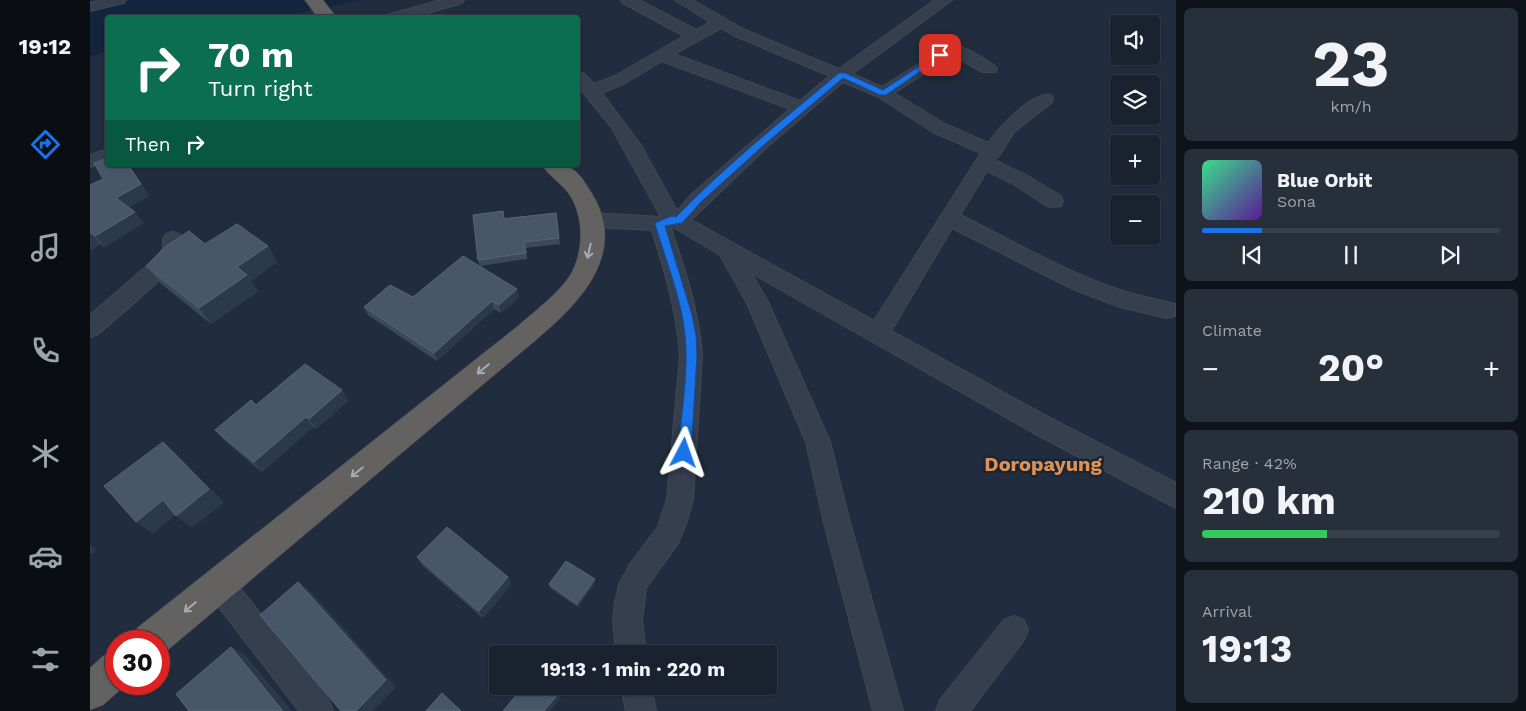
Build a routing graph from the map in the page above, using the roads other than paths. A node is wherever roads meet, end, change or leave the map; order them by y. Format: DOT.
graph roads {
  1 [pos="119,0"];
  2 [pos="314,0"];
  3 [pos="457,0"];
  4 [pos="628,0"];
  5 [pos="682,0"];
  6 [pos="945,0"];
  7 [pos="90,7"];
  8 [pos="326,15"];
  9 [pos="403,15"];
  10 [pos="721,22"];
  11 [pos="696,36"];
  12 [pos="661,55"];
  13 [pos="989,69"];
  14 [pos="842,74"];
  15 [pos="580,79"];
  16 [pos="592,91"];
  17 [pos="883,93"];
  18 [pos="1045,99"];
  19 [pos="804,108"];
  20 [pos="105,156"];
  21 [pos="988,157"];
  22 [pos="90,161"];
  23 [pos="556,167"];
  24 [pos="1054,201"];
  25 [pos="949,218"];
  26 [pos="593,220"];
  27 [pos="670,222"];
  28 [pos="173,239"];
  29 [pos="727,250"];
  30 [pos="1167,310"];
  31 [pos="90,328"];
  32 [pos="878,333"];
  33 [pos="1176,496"];
  34 [pos="218,583"];
  35 [pos="163,630"];
  36 [pos="1014,630"];
  37 [pos="630,645"];
  38 [pos="105,679"];
  39 [pos="90,692"];
  40 [pos="638,695"];
  41 [pos="318,711"];
  42 [pos="641,711"];
  43 [pos="888,711"];
  44 [pos="951,711"];
  1 -- 7 [label="street"];
  2 -- 8 [label="highway"];
  3 -- 9 [label="street"];
  4 -- 11 [label="street"];
  5 -- 10 [label="street"];
  6 -- 14 [label="street"];
  10 -- 11 [label="street"];
  10 -- 14 [label="street"];
  11 -- 12 [label="street"];
  12 -- 16 [label="street"];
  12 -- 19 [label="street"];
  13 -- 17 [label="street"];
  14 -- 17 [label="street"];
  14 -- 19 [label="street"];
  15 -- 16 [label="street"];
  16 -- 27 [label="street"];
  17 -- 21 [label="street"];
  18 -- 21 [label="street"];
  19 -- 27 [label="street"];
  20 -- 22 [label="street"];
  21 -- 24 [label="street"];
  21 -- 25 [label="street"];
  23 -- 26 [label="highway"];
  25 -- 30 [label="street"];
  25 -- 32 [label="street"];
  26 -- 27 [label="street"];
  26 -- 34 [label="highway, one-way"];
  27 -- 29 [label="street"];
  27 -- 37 [label="street"];
  28 -- 31 [label="street"];
  29 -- 32 [label="street"];
  29 -- 43 [label="street"];
  32 -- 33 [label="street"];
  34 -- 35 [label="highway, one-way"];
  34 -- 41 [label="street"];
  36 -- 44 [label="street"];
  38 -- 39 [label="highway"];
  40 -- 42 [label="street"];
}
